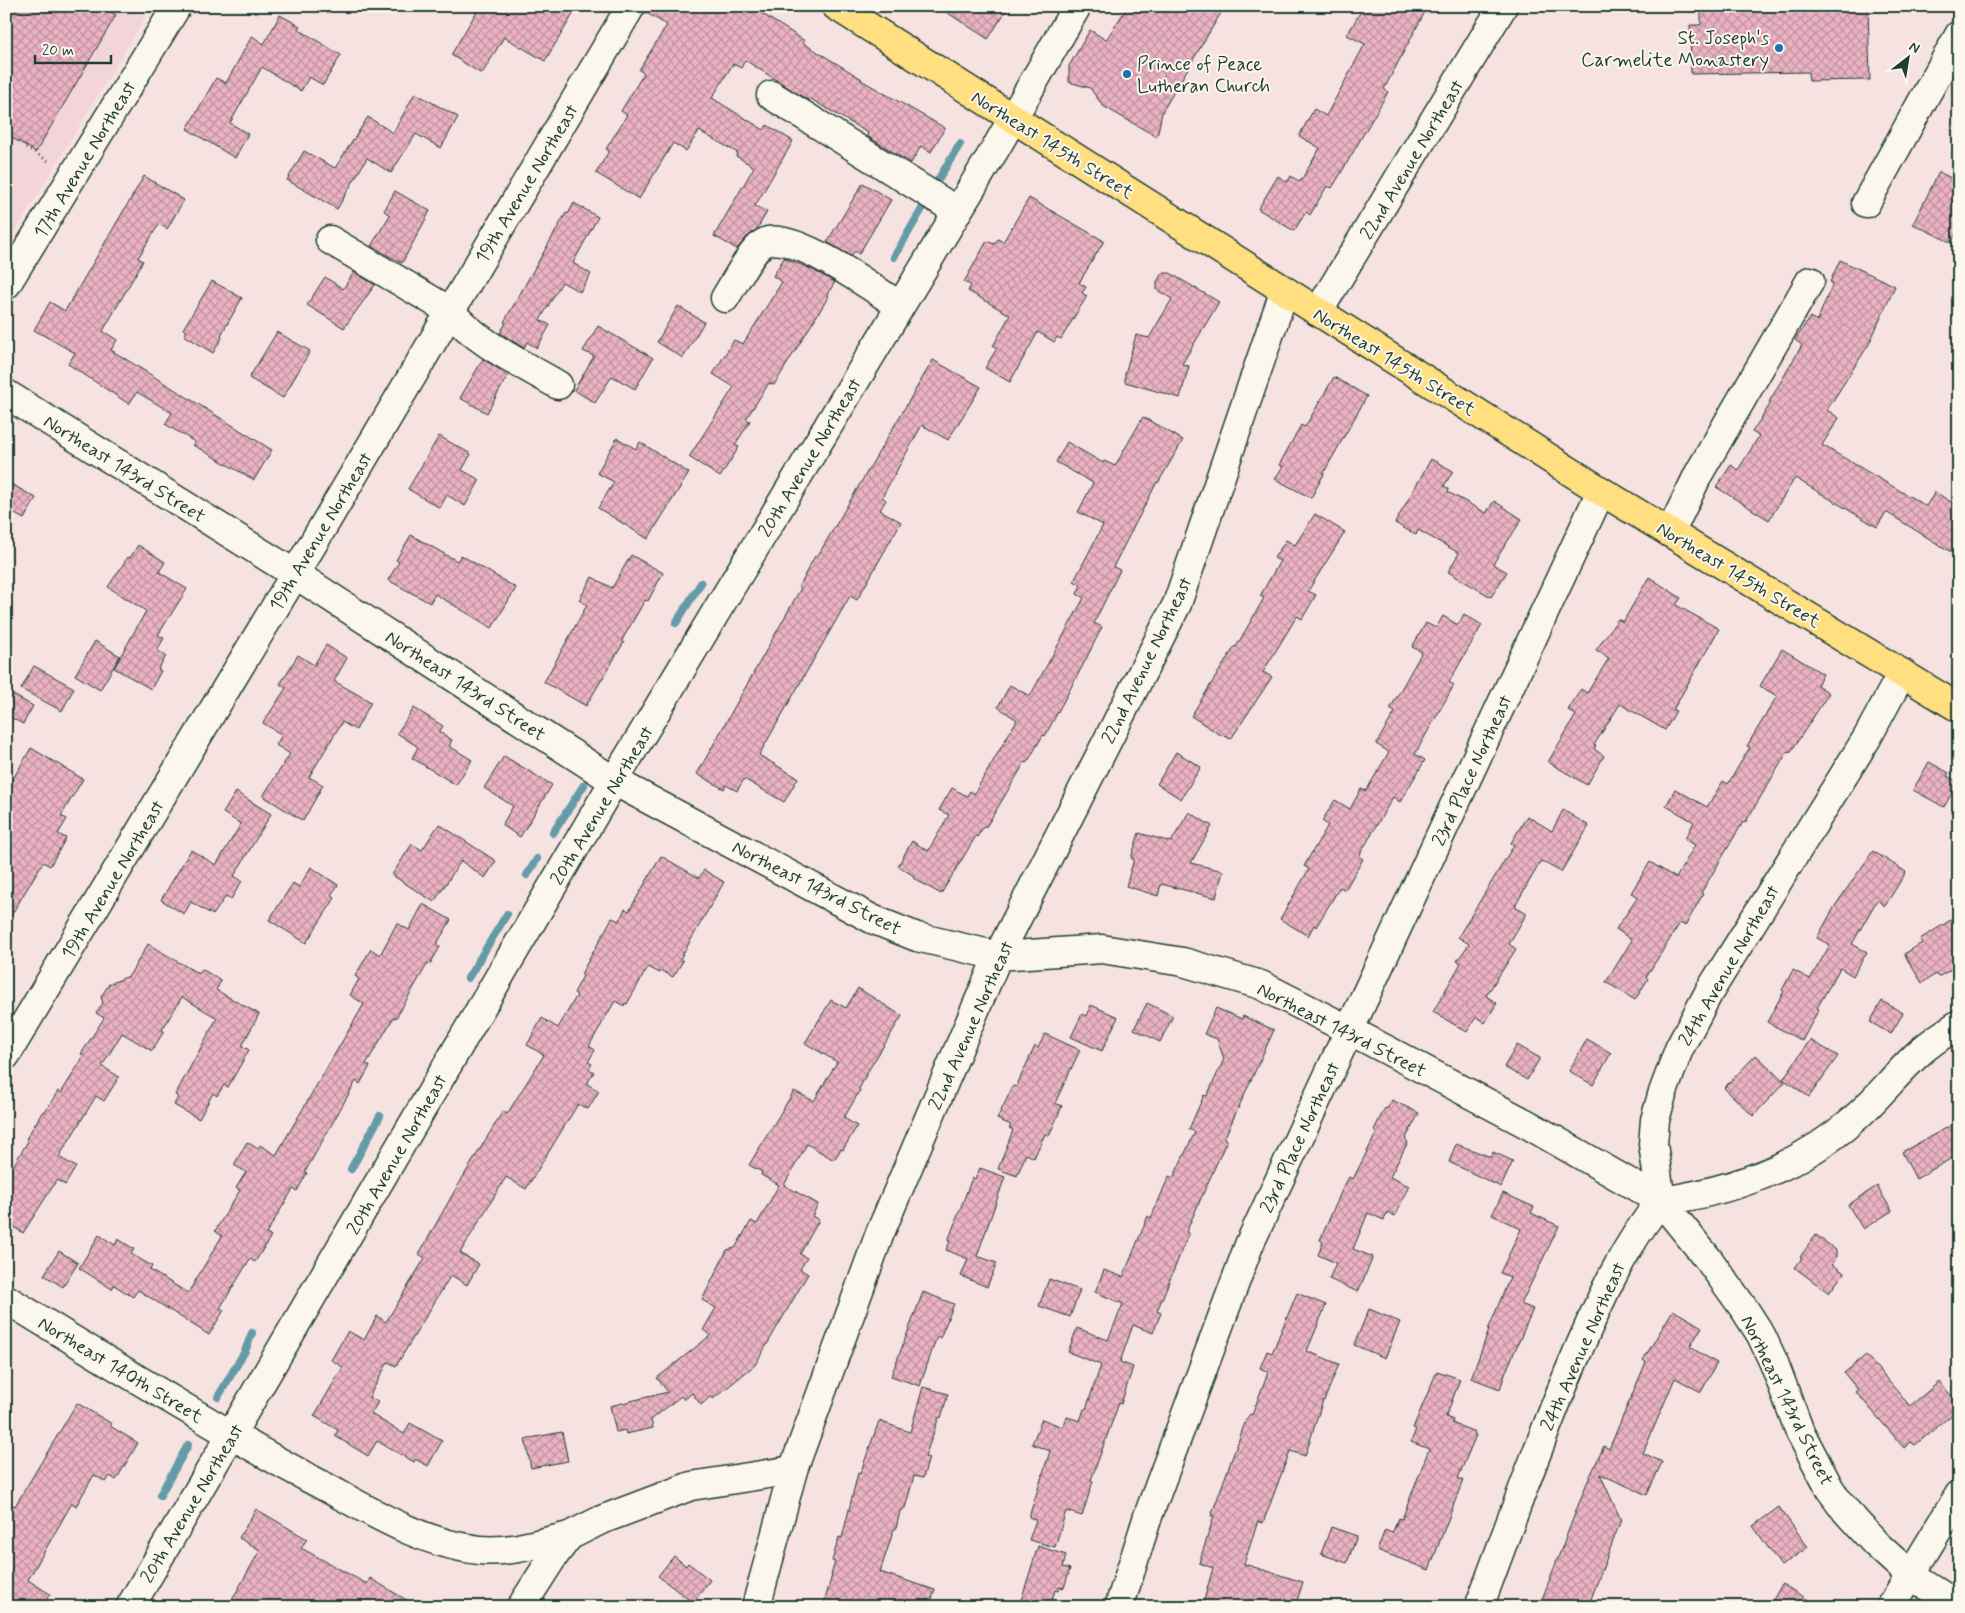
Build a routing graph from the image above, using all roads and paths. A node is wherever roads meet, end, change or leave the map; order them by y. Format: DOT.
graph roads {
  1 [pos="176,6"];
  2 [pos="631,6"];
  3 [pos="836,6"];
  4 [pos="1077,6"];
  5 [pos="1504,6"];
  6 [pos="1959,35"];
  7 [pos="771,94"];
  8 [pos="1013,118"];
  9 [pos="1866,203"];
  10 [pos="957,211"];
  11 [pos="330,240"];
  12 [pos="1810,281"];
  13 [pos="6,285"];
  14 [pos="1284,292"];
  15 [pos="725,298"];
  16 [pos="900,306"];
  17 [pos="450,310"];
  18 [pos="1318,312"];
  19 [pos="558,385"];
  20 [pos="6,394"];
  21 [pos="1601,490"];
  22 [pos="1670,532"];
  23 [pos="295,574"];
  24 [pos="1902,673"];
  25 [pos="1959,708"];
  26 [pos="614,781"];
  27 [pos="998,956"];
  28 [pos="1959,1024"];
  29 [pos="1349,1030"];
  30 [pos="6,1055"];
  31 [pos="1661,1201"];
  32 [pos="6,1299"];
  33 [pos="231,1436"];
  34 [pos="793,1470"];
  35 [pos="1959,1495"];
  36 [pos="569,1536"];
  37 [pos="1910,1575"];
  38 [pos="1959,1606"];
  39 [pos="130,1607"];
  40 [pos="521,1607"];
  41 [pos="756,1607"];
  42 [pos="1119,1607"];
  43 [pos="1478,1607"];
  44 [pos="1891,1607"];
  1 -- 13 [label="street, 17th Avenue Northeast"];
  2 -- 17 [label="street, 19th Avenue Northeast"];
  3 -- 8 [label="main road, Northeast 145th Street"];
  4 -- 8 [label="street, 20th Avenue Northeast"];
  5 -- 18 [label="street, 22nd Avenue Northeast"];
  6 -- 9 [label="street"];
  7 -- 10 [label="street"];
  8 -- 10 [label="street, 20th Avenue Northeast"];
  8 -- 14 [label="main road, Northeast 145th Street"];
  10 -- 16 [label="street, 20th Avenue Northeast"];
  11 -- 17 [label="street"];
  12 -- 22 [label="street"];
  14 -- 18 [label="main road, Northeast 145th Street"];
  14 -- 27 [label="street, 22nd Avenue Northeast"];
  15 -- 16 [label="street"];
  16 -- 26 [label="street, 20th Avenue Northeast"];
  17 -- 19 [label="street"];
  17 -- 23 [label="street, 19th Avenue Northeast"];
  18 -- 21 [label="main road, Northeast 145th Street"];
  20 -- 23 [label="street, Northeast 143rd Street"];
  21 -- 22 [label="main road, Northeast 145th Street"];
  21 -- 29 [label="street, 23rd Place Northeast"];
  22 -- 24 [label="main road, Northeast 145th Street"];
  23 -- 26 [label="street, Northeast 143rd Street"];
  23 -- 30 [label="street, 19th Avenue Northeast"];
  24 -- 25 [label="main road, Northeast 145th Street"];
  24 -- 31 [label="street, 24th Avenue Northeast"];
  26 -- 27 [label="street, Northeast 143rd Street"];
  26 -- 33 [label="street, 20th Avenue Northeast"];
  27 -- 29 [label="street, Northeast 143rd Street"];
  27 -- 34 [label="street, 22nd Avenue Northeast"];
  28 -- 31 [label="street"];
  29 -- 31 [label="street, Northeast 143rd Street"];
  29 -- 42 [label="street, 23rd Place Northeast"];
  31 -- 37 [label="street, Northeast 143rd Street"];
  31 -- 43 [label="street, 24th Avenue Northeast"];
  32 -- 33 [label="street, Northeast 140th Street"];
  33 -- 36 [label="street, Northeast 140th Street"];
  33 -- 39 [label="street, 20th Avenue Northeast"];
  34 -- 36 [label="street"];
  34 -- 41 [label="street, 22nd Avenue Northeast"];
  35 -- 37 [label="street"];
  36 -- 40 [label="street"];
  37 -- 38 [label="street, Northeast 143rd Street"];
  37 -- 44 [label="street"];
}
